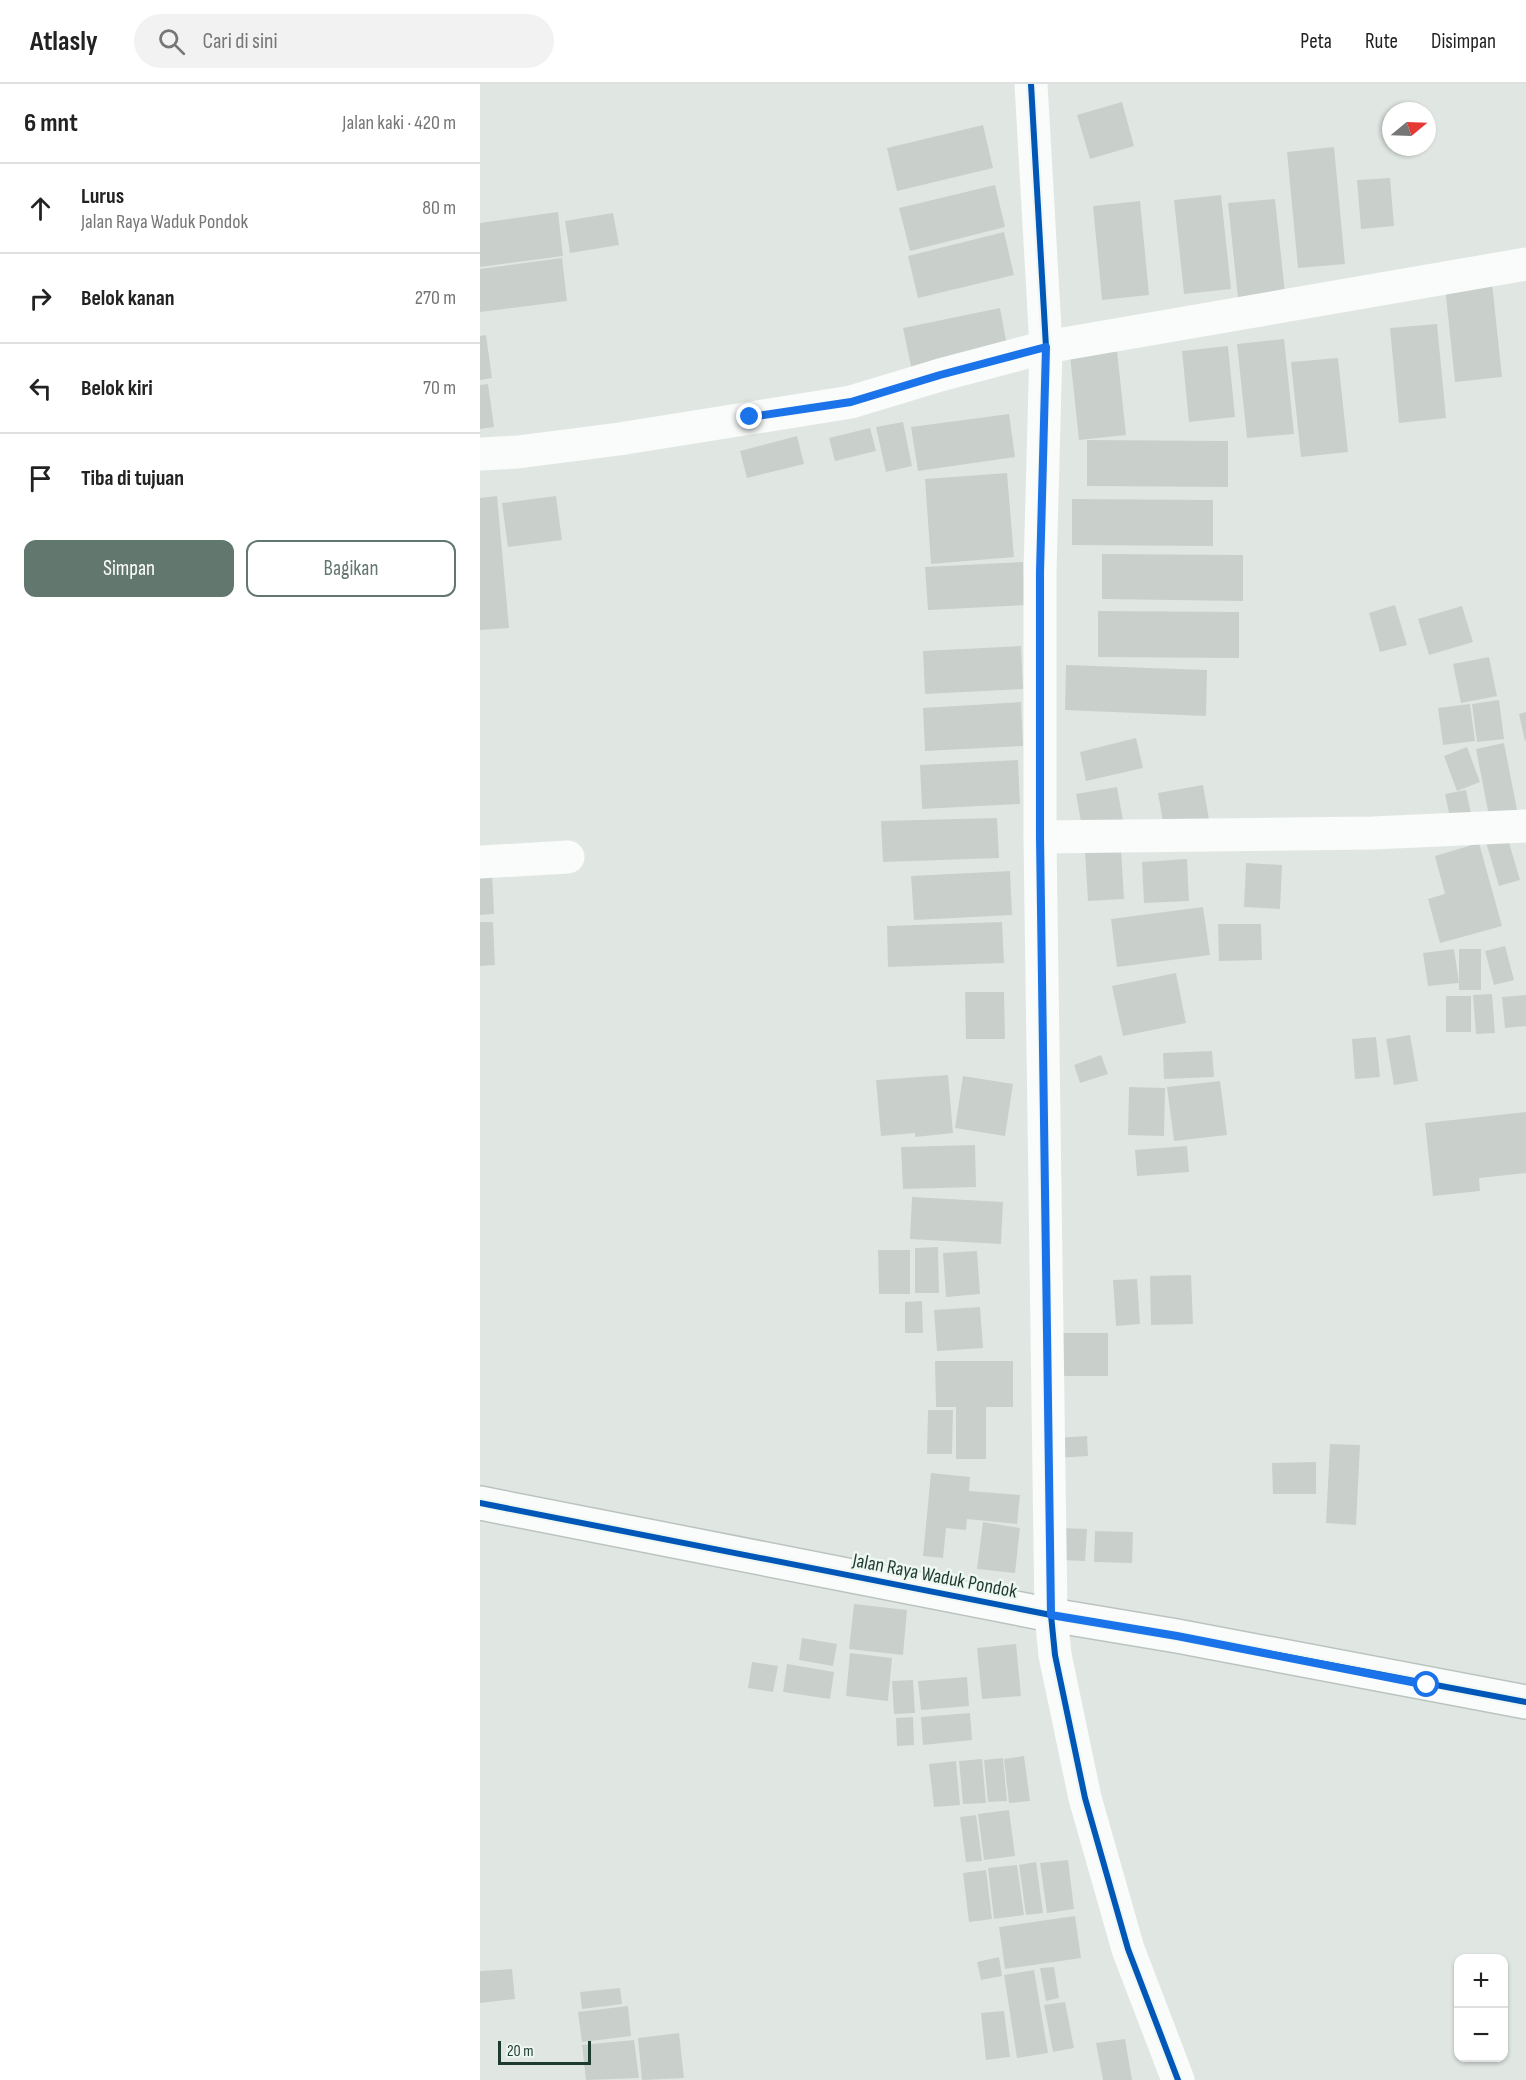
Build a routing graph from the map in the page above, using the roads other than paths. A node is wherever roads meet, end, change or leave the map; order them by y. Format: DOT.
graph roads {
  1 [pos="1031,84"];
  2 [pos="1526,264"];
  3 [pos="1046,347"];
  4 [pos="480,454"];
  5 [pos="1526,826"];
  6 [pos="1040,837"];
  7 [pos="568,857"];
  8 [pos="480,862"];
  9 [pos="480,1503"];
  10 [pos="1051,1615"];
  11 [pos="1526,1702"];
  12 [pos="1178,2080"];
  1 -- 3 [label="street"];
  2 -- 3 [label="street"];
  3 -- 4 [label="street"];
  3 -- 6 [label="street"];
  5 -- 6 [label="street"];
  6 -- 10 [label="street"];
  7 -- 8 [label="street"];
  9 -- 10 [label="street, Jalan Raya Waduk Pondok"];
  10 -- 11 [label="street, Jalan Raya Waduk Pondok"];
  10 -- 12 [label="street"];
}
